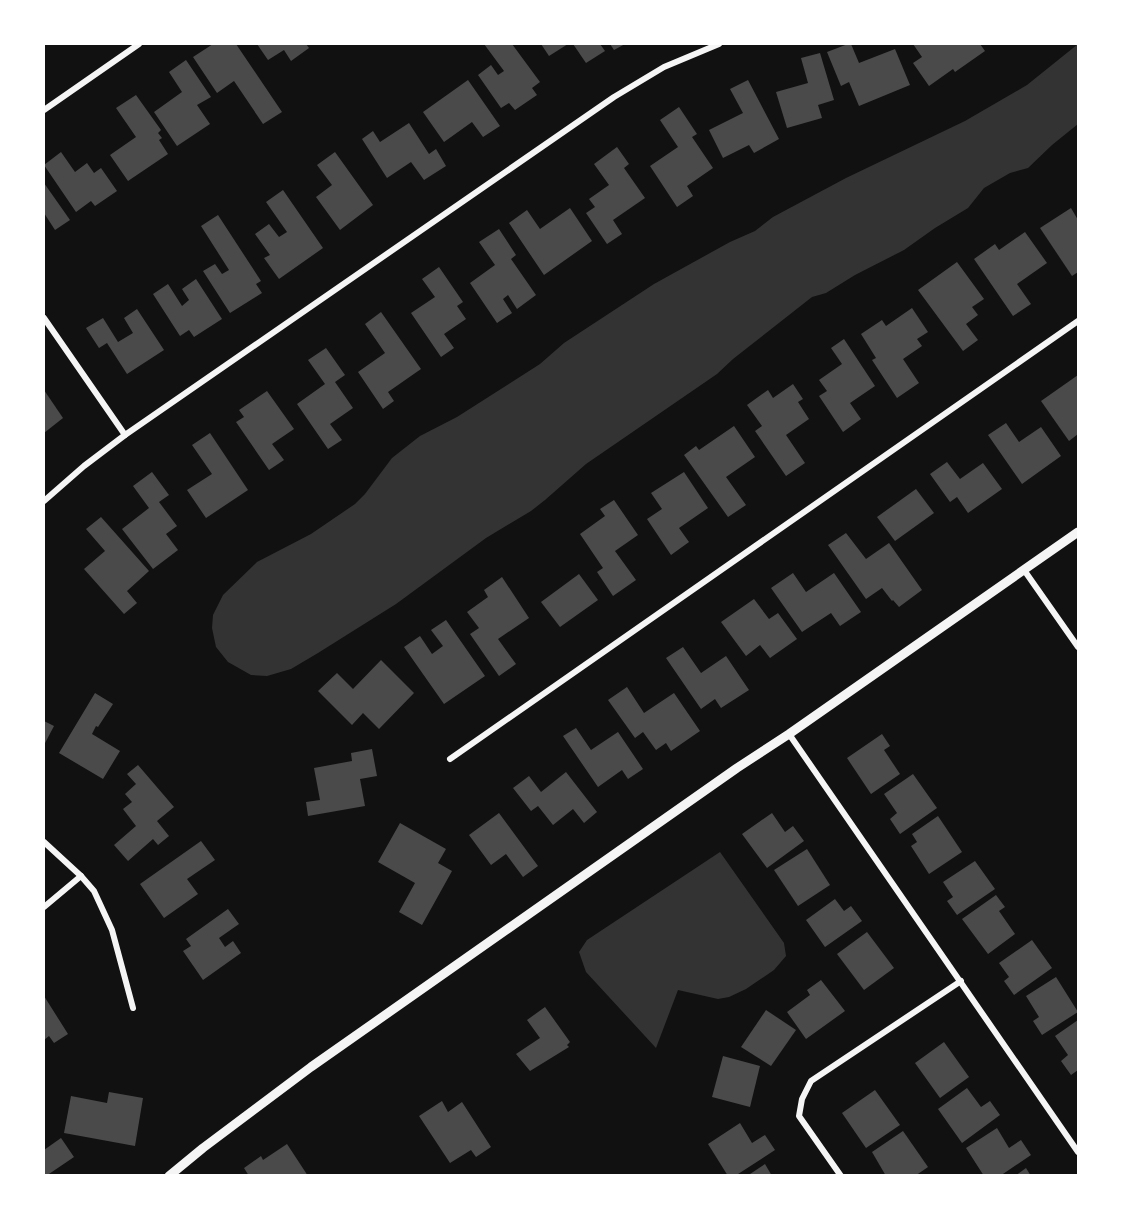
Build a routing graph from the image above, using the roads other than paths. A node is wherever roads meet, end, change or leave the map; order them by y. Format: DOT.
graph roads {
  1 [pos="139,44"];
  2 [pos="719,44"];
  3 [pos="44,110"];
  4 [pos="44,318"];
  5 [pos="1078,321"];
  6 [pos="125,435"];
  7 [pos="44,501"];
  8 [pos="1078,532"];
  9 [pos="1024,570"];
  10 [pos="1078,647"];
  11 [pos="789,734"];
  12 [pos="450,759"];
  13 [pos="44,842"];
  14 [pos="81,876"];
  15 [pos="44,907"];
  16 [pos="961,981"];
  17 [pos="133,1008"];
  18 [pos="1078,1152"];
  19 [pos="169,1176"];
  20 [pos="841,1176"];
  1 -- 3 [label="street"];
  2 -- 6 [label="street"];
  4 -- 6 [label="street"];
  5 -- 12 [label="street"];
  6 -- 7 [label="street"];
  8 -- 9 [label="street"];
  9 -- 10 [label="street"];
  9 -- 11 [label="street"];
  11 -- 16 [label="street"];
  11 -- 19 [label="street"];
  13 -- 14 [label="street"];
  14 -- 15 [label="street"];
  14 -- 17 [label="street"];
  16 -- 18 [label="street"];
  16 -- 20 [label="street"];
}
